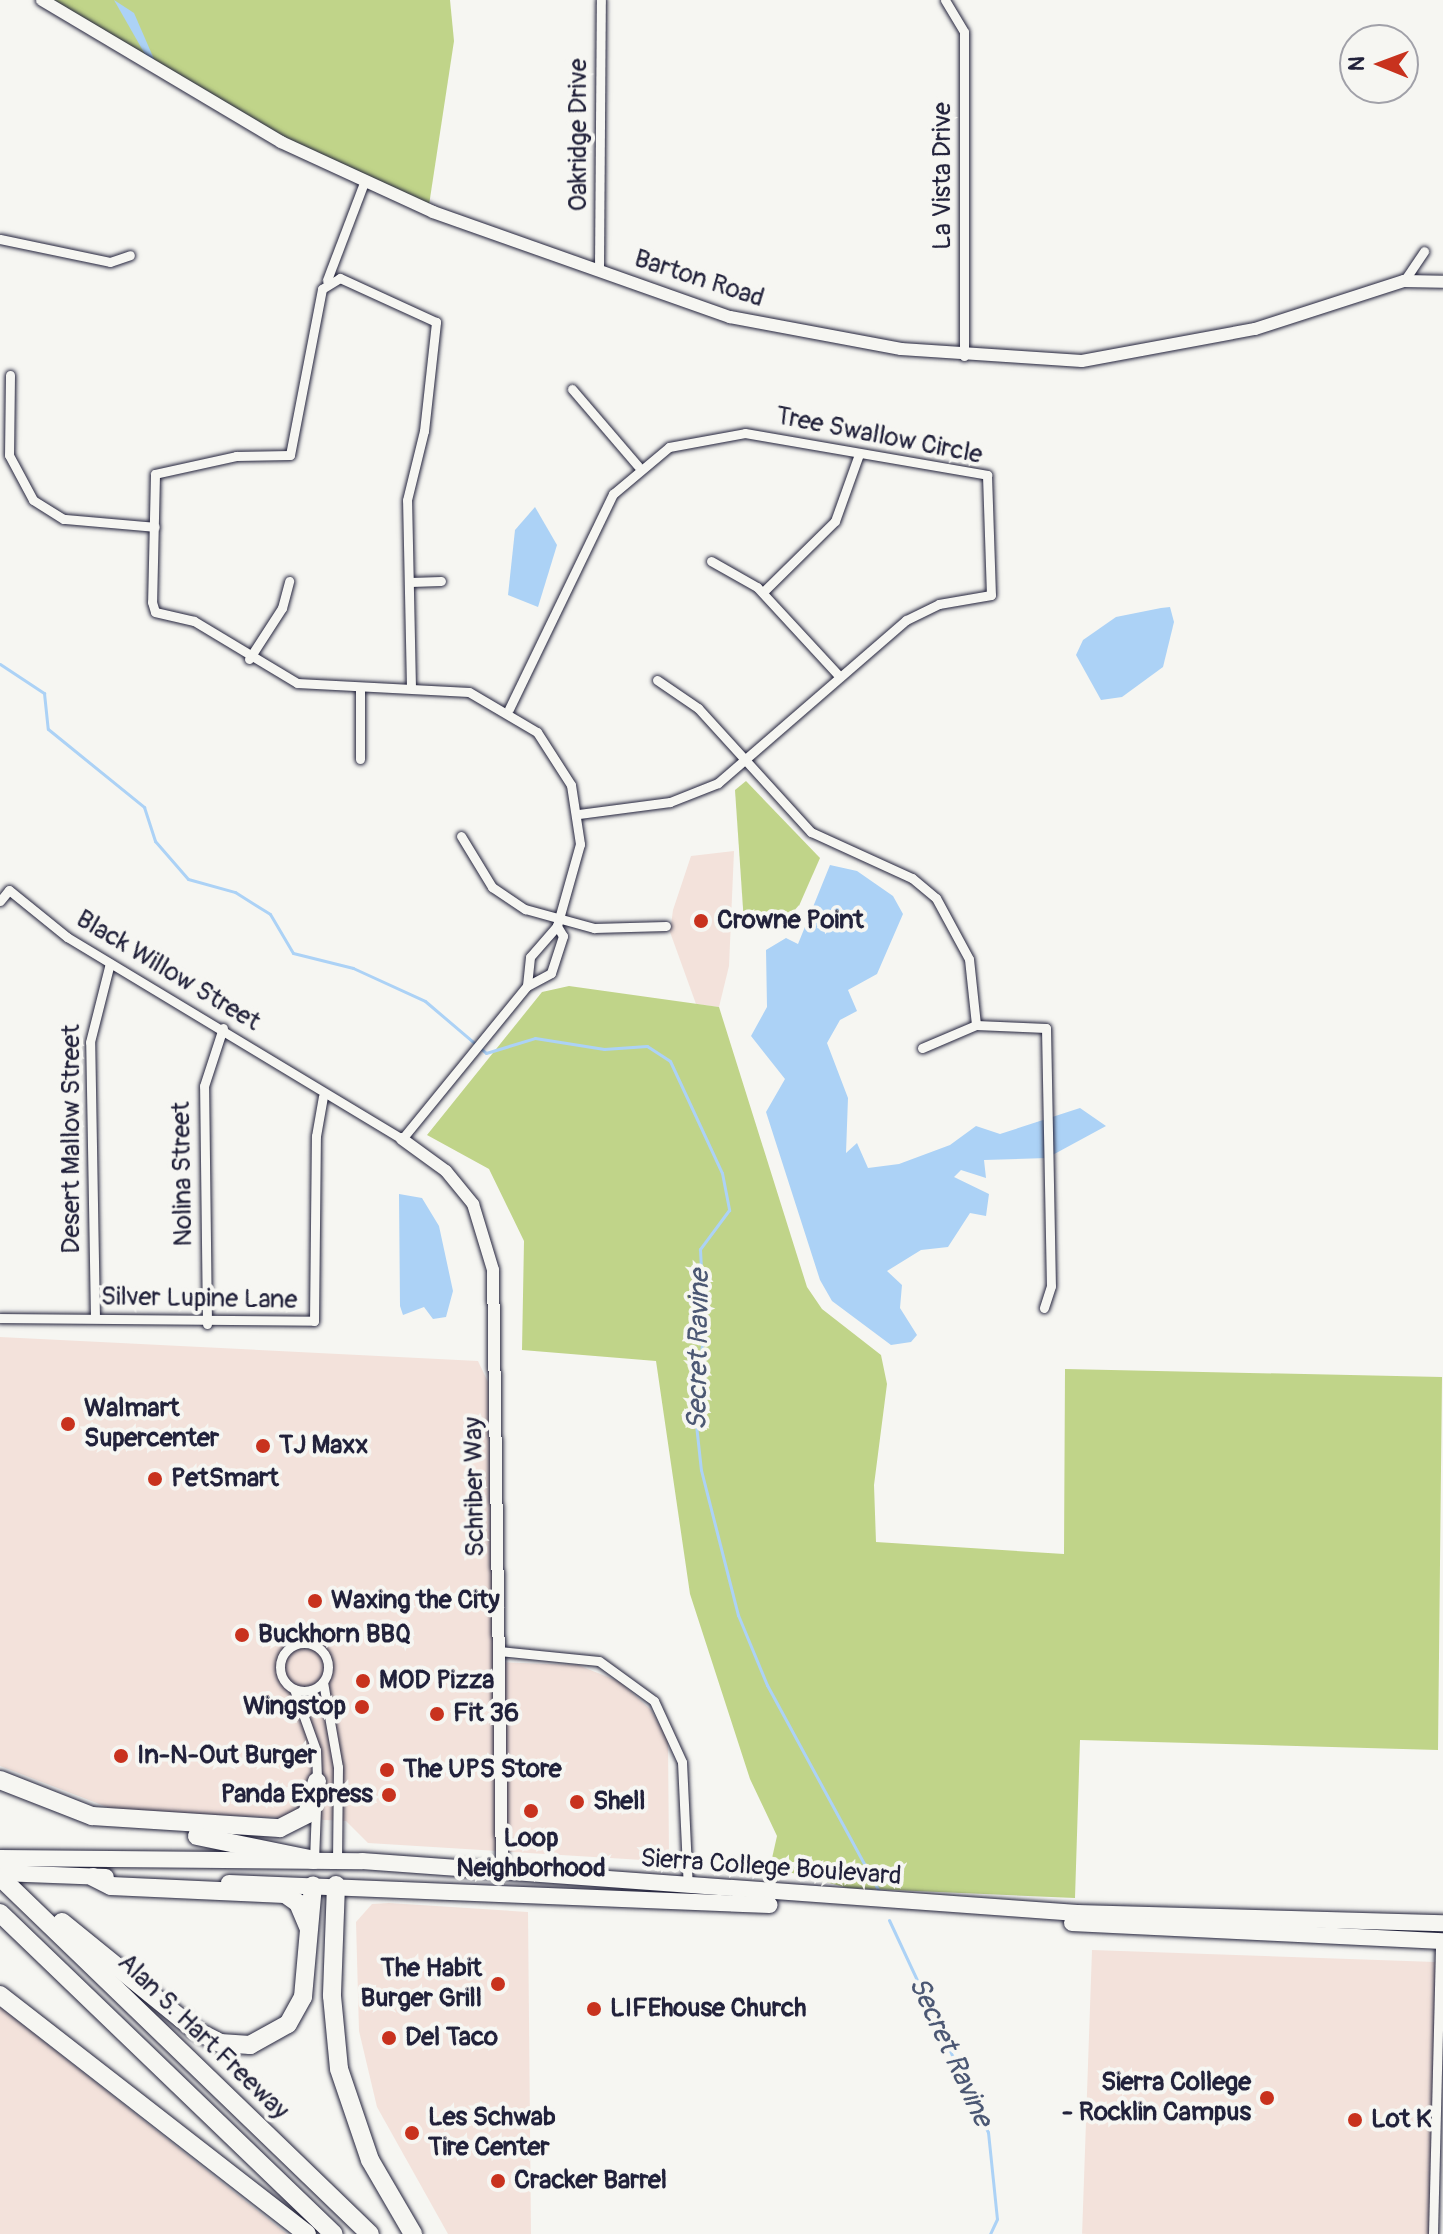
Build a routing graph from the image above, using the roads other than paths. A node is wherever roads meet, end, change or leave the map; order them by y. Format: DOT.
graph roads {
  1 [pos="42,0"];
  2 [pos="601,0"];
  3 [pos="945,0"];
  4 [pos="365,180"];
  5 [pos="0,239"];
  6 [pos="1424,251"];
  7 [pos="130,255"];
  8 [pos="599,269"];
  9 [pos="327,280"];
  10 [pos="1404,281"];
  11 [pos="1443,282"];
  12 [pos="964,356"];
  13 [pos="10,375"];
  14 [pos="572,389"];
  15 [pos="859,454"];
  16 [pos="638,466"];
  17 [pos="155,527"];
  18 [pos="711,561"];
  19 [pos="289,581"];
  20 [pos="441,581"];
  21 [pos="410,582"];
  22 [pos="763,592"];
  23 [pos="249,659"];
  24 [pos="840,677"];
  25 [pos="657,680"];
  26 [pos="411,688"];
  27 [pos="360,689"];
  28 [pos="509,709"];
  29 [pos="360,759"];
  30 [pos="747,761"];
  31 [pos="579,814"];
  32 [pos="461,836"];
  33 [pos="4,887"];
  34 [pos="0,901"];
  35 [pos="558,923"];
  36 [pos="666,926"];
  37 [pos="539,954"];
  38 [pos="110,963"];
  39 [pos="553,963"];
  40 [pos="527,986"];
  41 [pos="976,1025"];
  42 [pos="223,1028"];
  43 [pos="922,1048"];
  44 [pos="323,1097"];
  45 [pos="402,1139"];
  46 [pos="1044,1308"];
  47 [pos="0,1318"];
  48 [pos="95,1318"];
  49 [pos="207,1324"];
  50 [pos="499,1651"];
  51 [pos="323,1682"];
  52 [pos="294,1689"];
  53 [pos="0,1780"];
  54 [pos="317,1781"];
  55 [pos="92,1816"];
  56 [pos="0,1858"];
  57 [pos="314,1860"];
  58 [pos="337,1860"];
  59 [pos="502,1869"];
  60 [pos="0,1874"];
  61 [pos="93,1877"];
  62 [pos="313,1885"];
  63 [pos="336,1885"];
  64 [pos="688,1894"];
  65 [pos="0,1913"];
  66 [pos="1442,1931"];
  67 [pos="311,1938"];
  68 [pos="0,1995"];
  69 [pos="307,2234"];
  70 [pos="334,2234"];
  71 [pos="370,2234"];
  72 [pos="413,2234"];
  73 [pos="1433,2234"];
  1 -- 4 [label="street, Barton Road"];
  2 -- 8 [label="street, Oakridge Drive"];
  3 -- 12 [label="street, La Vista Drive"];
  4 -- 8 [label="street, Barton Road"];
  4 -- 9 [label="street"];
  5 -- 7 [label="street"];
  6 -- 10 [label="street"];
  8 -- 12 [label="street, Barton Road"];
  9 -- 17 [label="street"];
  9 -- 21 [label="street"];
  10 -- 11 [label="street, Barton Road"];
  10 -- 12 [label="street, Barton Road"];
  13 -- 17 [label="street"];
  14 -- 16 [label="street"];
  15 -- 16 [label="street, Tree Swallow Circle"];
  15 -- 22 [label="street"];
  15 -- 24 [label="street, Tree Swallow Circle"];
  16 -- 28 [label="street, Tree Swallow Circle"];
  17 -- 23 [label="street"];
  18 -- 22 [label="street"];
  19 -- 23 [label="street"];
  20 -- 21 [label="street"];
  21 -- 26 [label="street"];
  22 -- 24 [label="street"];
  23 -- 27 [label="street"];
  24 -- 30 [label="street, Tree Swallow Circle"];
  25 -- 30 [label="street"];
  26 -- 27 [label="street"];
  26 -- 28 [label="street"];
  27 -- 29 [label="street"];
  28 -- 31 [label="street"];
  30 -- 31 [label="street, Tree Swallow Circle"];
  30 -- 41 [label="street"];
  31 -- 35 [label="street"];
  32 -- 35 [label="street"];
  33 -- 34 [label="street, Black Willow Street"];
  33 -- 38 [label="street, Black Willow Street"];
  35 -- 36 [label="street"];
  35 -- 37 [label="street"];
  35 -- 39 [label="street"];
  37 -- 39 [label="street"];
  37 -- 40 [label="street"];
  38 -- 42 [label="street, Black Willow Street"];
  38 -- 48 [label="street, Desert Mallow Street"];
  39 -- 40 [label="street"];
  40 -- 45 [label="street"];
  41 -- 43 [label="street"];
  41 -- 46 [label="street"];
  42 -- 44 [label="street, Black Willow Street"];
  42 -- 49 [label="street, Nolina Street"];
  44 -- 45 [label="street, Black Willow Street"];
  44 -- 49 [label="street, Silver Lupine Lane"];
  45 -- 50 [label="street, Schriber Way"];
  47 -- 48 [label="street, Silver Lupine Lane"];
  48 -- 49 [label="street, Silver Lupine Lane"];
  50 -- 59 [label="street, Schriber Way"];
  50 -- 64 [label="street"];
  51 -- 52 [label="street"];
  51 -- 52 [label="street"];
  51 -- 58 [label="street"];
  52 -- 54 [label="street"];
  53 -- 55 [label="highway"];
  54 -- 55 [label="highway"];
  54 -- 57 [label="street"];
  55 -- 57 [label="highway"];
  56 -- 57 [label="main road, Sierra College Boulevard"];
  57 -- 58 [label="main road, Sierra College Boulevard"];
  57 -- 62 [label="main road"];
  58 -- 59 [label="main road, Sierra College Boulevard"];
  58 -- 63 [label="main road"];
  59 -- 64 [label="main road, Sierra College Boulevard"];
  60 -- 61 [label="main road, Sierra College Boulevard"];
  60 -- 67 [label="highway"];
  60 -- 71 [label="highway, Alan S. Hart Freeway"];
  61 -- 62 [label="main road, Sierra College Boulevard"];
  61 -- 67 [label="highway"];
  62 -- 63 [label="main road, Sierra College Boulevard"];
  62 -- 67 [label="highway"];
  63 -- 64 [label="main road, Sierra College Boulevard"];
  63 -- 72 [label="highway"];
  64 -- 66 [label="main road, Sierra College Boulevard"];
  65 -- 70 [label="highway, Alan S. Hart Freeway"];
  66 -- 73 [label="street"];
  68 -- 69 [label="highway"];
}
